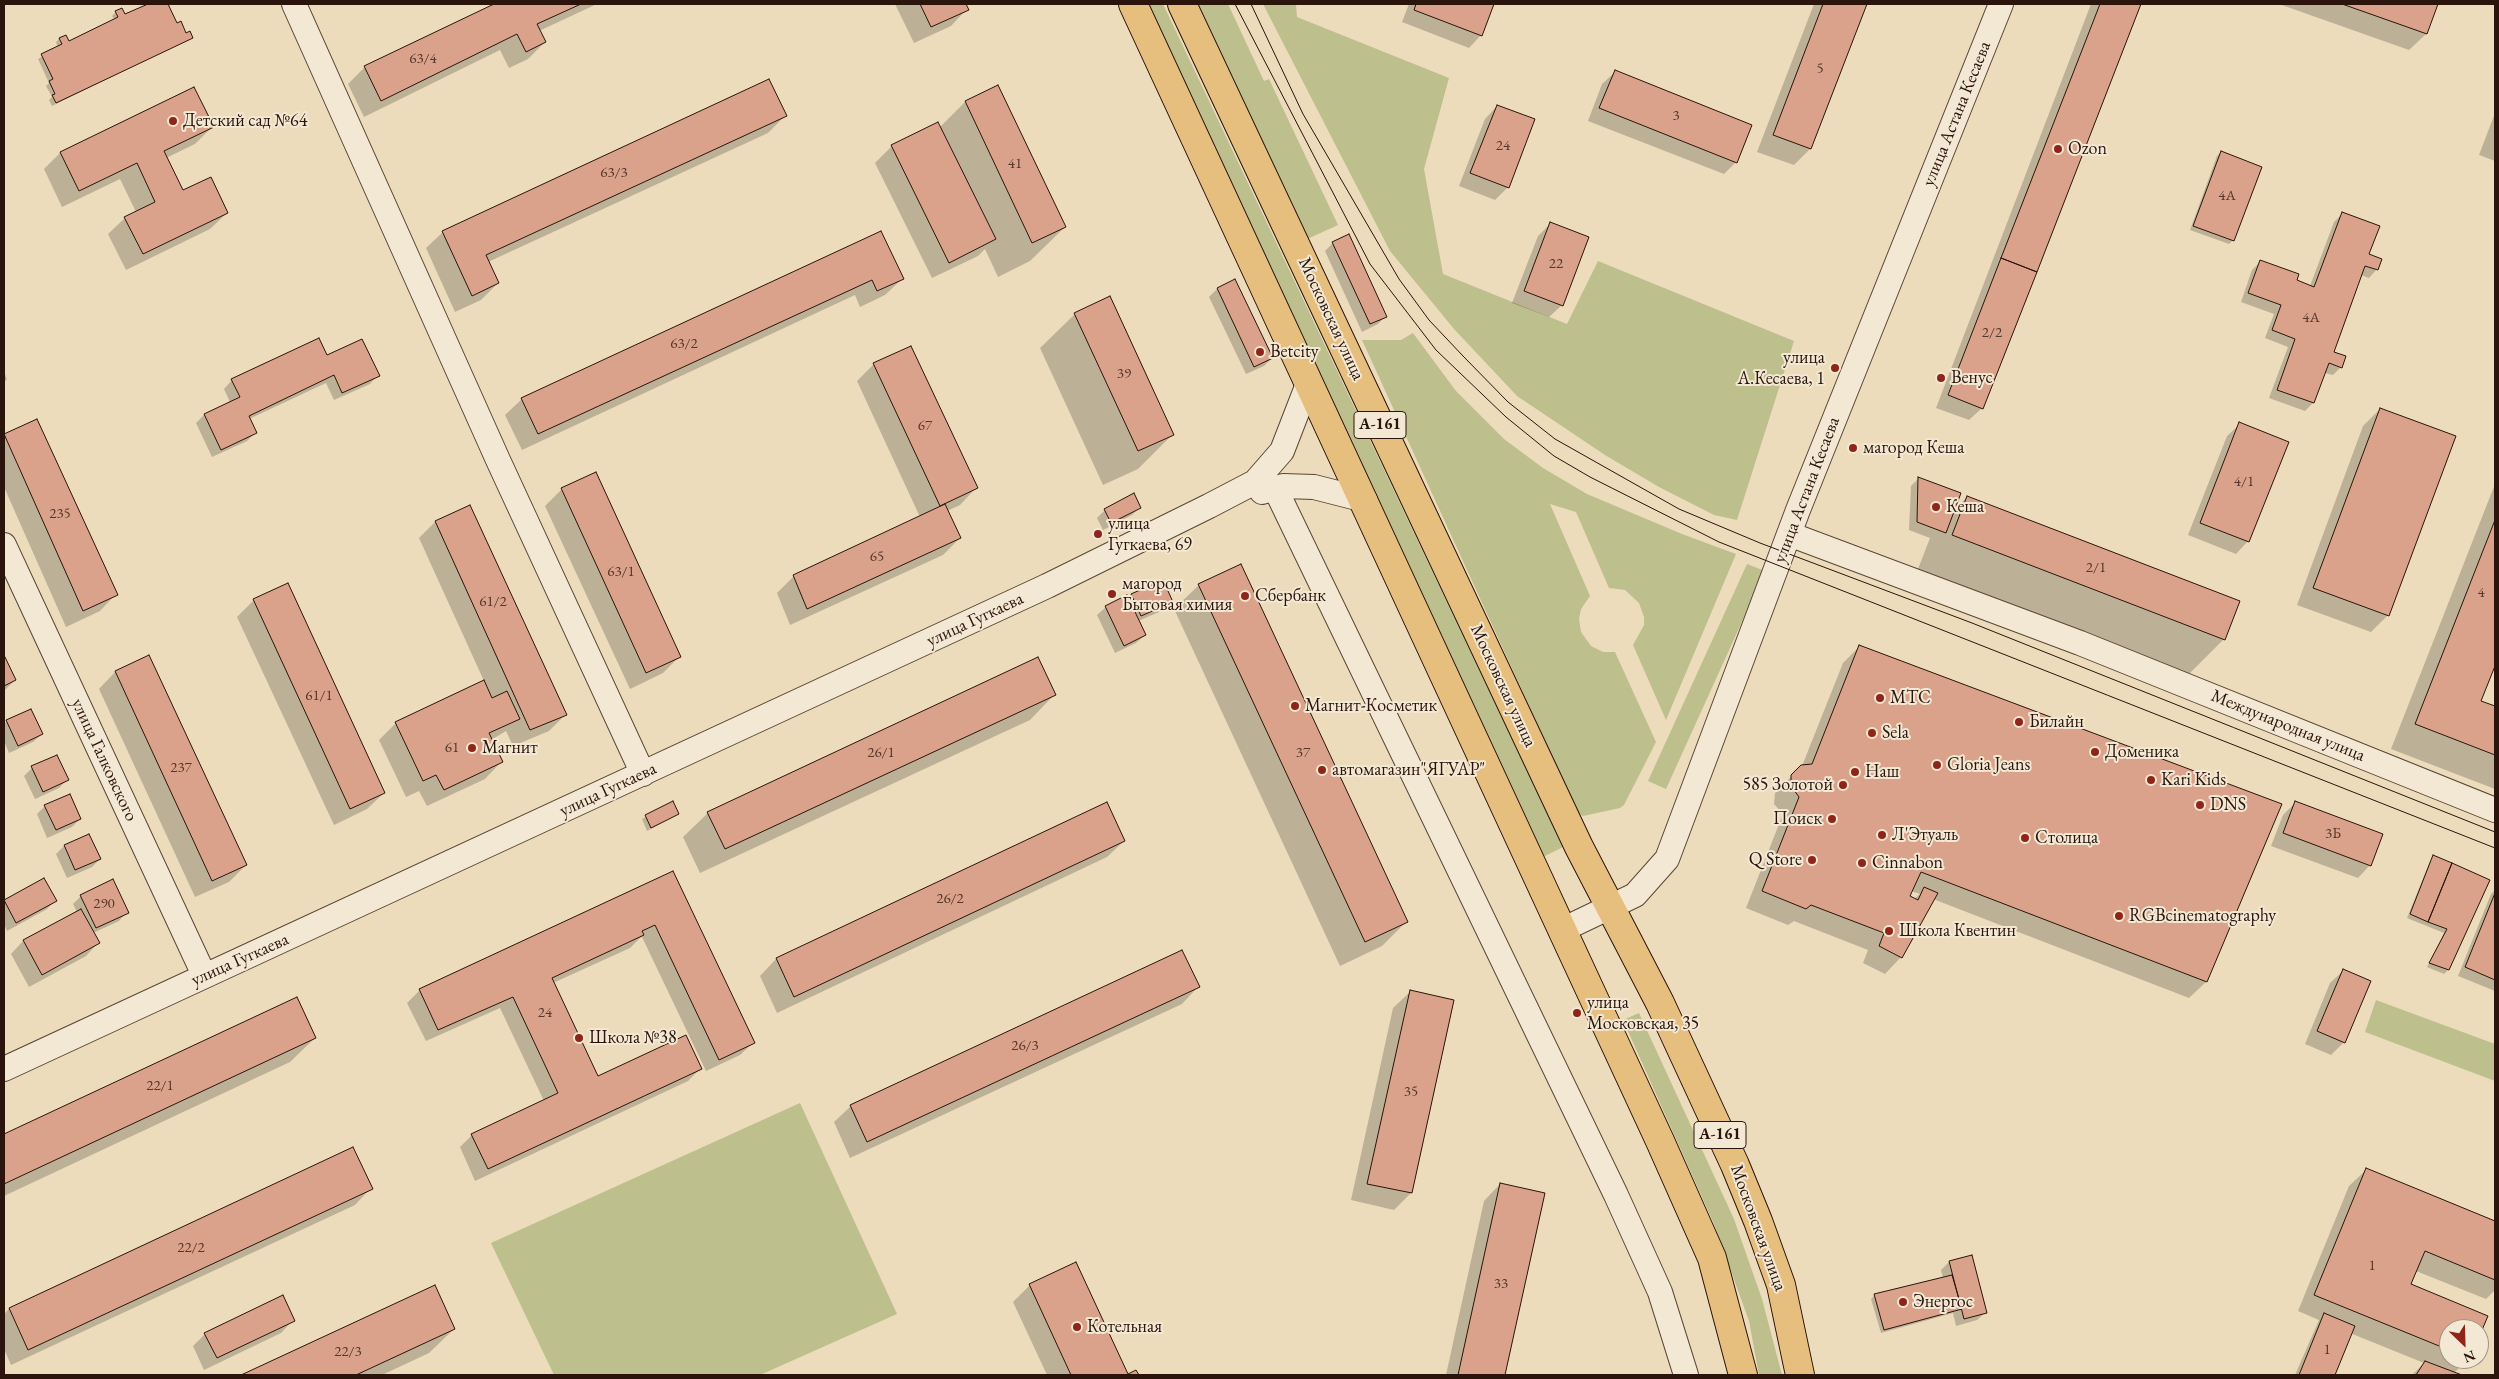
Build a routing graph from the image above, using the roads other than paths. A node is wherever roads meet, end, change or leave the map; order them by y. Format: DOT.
graph roads {
  1 [pos="294,4"];
  2 [pos="1133,4"];
  3 [pos="1182,4"];
  4 [pos="2001,4"];
  5 [pos="1308,384"];
  6 [pos="1275,488"];
  7 [pos="1365,500"];
  8 [pos="1209,506"];
  9 [pos="1789,534"];
  10 [pos="4,546"];
  11 [pos="643,774"];
  12 [pos="2495,810"];
  13 [pos="1610,906"];
  14 [pos="1562,930"];
  15 [pos="204,975"];
  16 [pos="4,1069"];
  17 [pos="1686,1375"];
  18 [pos="1743,1375"];
  19 [pos="1800,1375"];
  1 -- 11 [label="street"];
  2 -- 5 [label="highway, А-161"];
  3 -- 13 [label="highway, Московская улица / А-161"];
  4 -- 9 [label="street, улица Астана Кесаева"];
  5 -- 7 [label="highway, А-161"];
  5 -- 8 [label="street, улица Гугкаева"];
  6 -- 7 [label="street, улица Гугкаева"];
  6 -- 8 [label="street, улица Гугкаева"];
  6 -- 17 [label="street"];
  7 -- 14 [label="highway, А-161"];
  8 -- 11 [label="street, улица Гугкаева"];
  9 -- 12 [label="street, Международная улица"];
  9 -- 13 [label="street, улица Астана Кесаева"];
  10 -- 15 [label="street, улица Галковского"];
  11 -- 15 [label="street, улица Гугкаева"];
  13 -- 14 [label="street, улица Астана Кесаева"];
  13 -- 19 [label="highway, Московская улица / А-161"];
  14 -- 18 [label="highway, А-161"];
  15 -- 16 [label="street, улица Гугкаева"];
}
